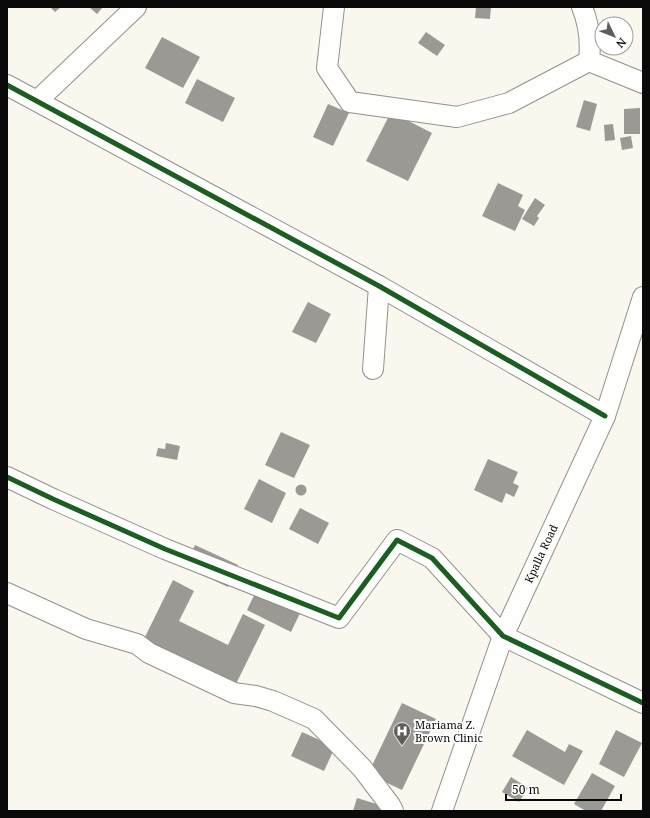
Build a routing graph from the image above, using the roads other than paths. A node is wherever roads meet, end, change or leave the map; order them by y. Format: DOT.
graph roads {
  1 [pos="136,7"];
  2 [pos="334,7"];
  3 [pos="582,7"];
  4 [pos="589,61"];
  5 [pos="643,83"];
  6 [pos="7,85"];
  7 [pos="37,101"];
  8 [pos="379,286"];
  9 [pos="643,297"];
  10 [pos="373,369"];
  11 [pos="605,416"];
  12 [pos="7,477"];
  13 [pos="7,593"];
  14 [pos="503,636"];
  15 [pos="643,703"];
  16 [pos="393,811"];
  17 [pos="442,811"];
  1 -- 7 [label="street"];
  2 -- 4 [label="street"];
  3 -- 4 [label="street"];
  4 -- 5 [label="street"];
  6 -- 7 [label="street"];
  7 -- 8 [label="street"];
  8 -- 10 [label="street"];
  8 -- 11 [label="street"];
  9 -- 11 [label="street, Kpalla Road"];
  11 -- 14 [label="street, Kpalla Road"];
  12 -- 14 [label="street"];
  13 -- 16 [label="street"];
  14 -- 15 [label="street"];
  14 -- 17 [label="street, Kpalla Road"];
}
